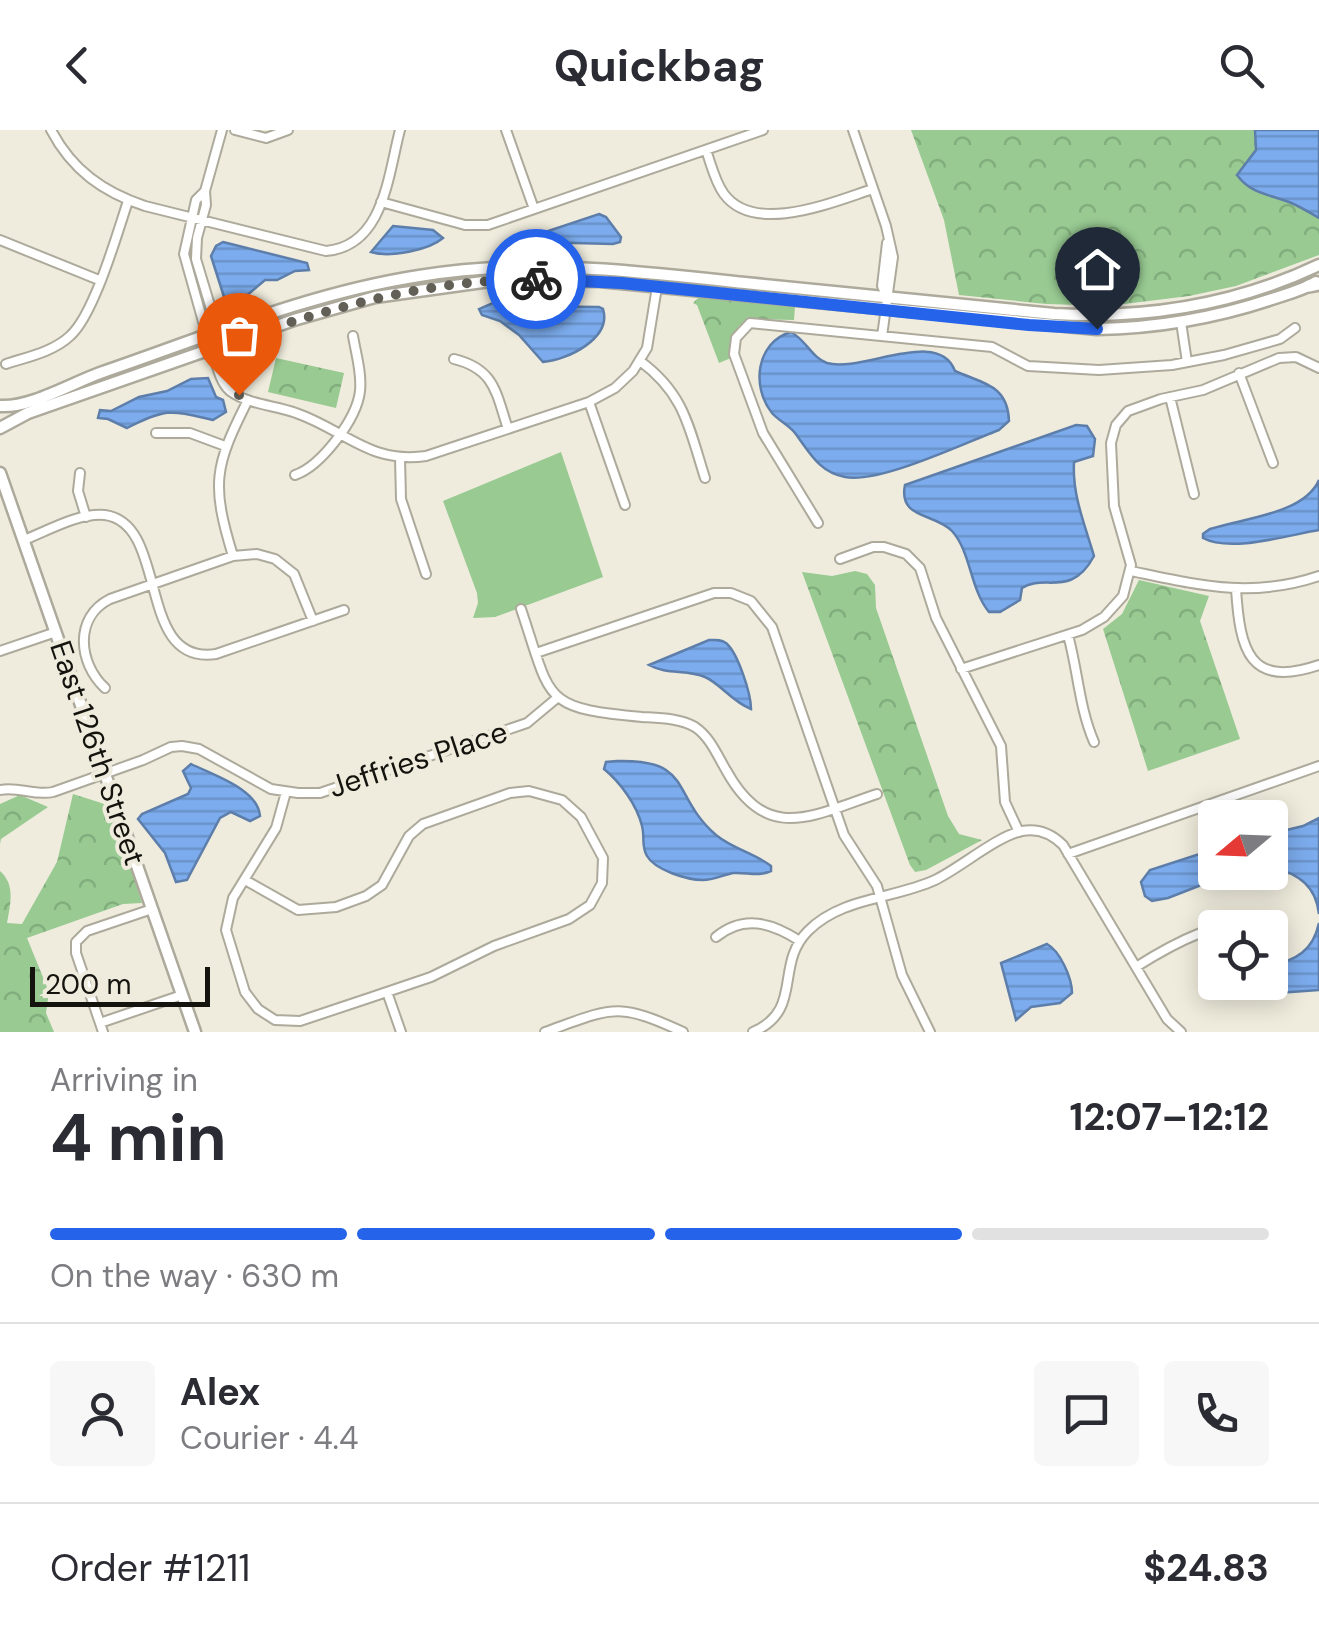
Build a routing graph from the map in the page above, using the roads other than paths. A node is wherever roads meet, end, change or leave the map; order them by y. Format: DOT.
graph roads {
  1 [pos="51,130"];
  2 [pos="222,130"];
  3 [pos="235,130"];
  4 [pos="288,130"];
  5 [pos="400,130"];
  6 [pos="506,130"];
  7 [pos="764,130"];
  8 [pos="853,130"];
  9 [pos="706,150"];
  10 [pos="874,188"];
  11 [pos="204,190"];
  12 [pos="382,199"];
  13 [pos="128,201"];
  14 [pos="534,210"];
  15 [pos="191,218"];
  16 [pos="203,221"];
  17 [pos="0,240"];
  18 [pos="1319,265"];
  19 [pos="99,280"];
  20 [pos="1316,284"];
  21 [pos="657,287"];
  22 [pos="885,295"];
  23 [pos="884,310"];
  24 [pos="1182,322"];
  25 [pos="1295,328"];
  26 [pos="213,334"];
  27 [pos="353,336"];
  28 [pos="882,336"];
  29 [pos="217,347"];
  30 [pos="454,359"];
  31 [pos="640,361"];
  32 [pos="1187,362"];
  33 [pos="6,364"];
  34 [pos="1319,368"];
  35 [pos="1239,373"];
  36 [pos="1170,397"];
  37 [pos="248,400"];
  38 [pos="589,402"];
  39 [pos="0,406"];
  40 [pos="0,423"];
  41 [pos="508,429"];
  42 [pos="156,433"];
  43 [pos="338,434"];
  44 [pos="226,446"];
  45 [pos="400,458"];
  46 [pos="1273,462"];
  47 [pos="80,473"];
  48 [pos="0,474"];
  49 [pos="295,475"];
  50 [pos="706,478"];
  51 [pos="1194,494"];
  52 [pos="625,505"];
  53 [pos="86,517"];
  54 [pos="818,523"];
  55 [pos="24,540"];
  56 [pos="233,556"];
  57 [pos="840,559"];
  58 [pos="1131,571"];
  59 [pos="426,574"];
  60 [pos="1319,576"];
  61 [pos="152,584"];
  62 [pos="1236,589"];
  63 [pos="520,609"];
  64 [pos="344,610"];
  65 [pos="313,621"];
  66 [pos="56,632"];
  67 [pos="1068,635"];
  68 [pos="0,651"];
  69 [pos="536,653"];
  70 [pos="1319,665"];
  71 [pos="961,669"];
  72 [pos="106,688"];
  73 [pos="557,698"];
  74 [pos="1094,742"];
  75 [pos="1319,766"];
  76 [pos="105,774"];
  77 [pos="0,790"];
  78 [pos="286,792"];
  79 [pos="878,794"];
  80 [pos="835,808"];
  81 [pos="1020,832"];
  82 [pos="1068,854"];
  83 [pos="244,880"];
  84 [pos="880,896"];
  85 [pos="152,908"];
  86 [pos="1198,932"];
  87 [pos="716,937"];
  88 [pos="800,941"];
  89 [pos="1136,967"];
  90 [pos="387,992"];
  91 [pos="182,995"];
  92 [pos="102,1028"];
  93 [pos="570,1028"];
  94 [pos="195,1032"];
  95 [pos="401,1032"];
  96 [pos="545,1032"];
  97 [pos="683,1032"];
  98 [pos="753,1032"];
  99 [pos="930,1032"];
  100 [pos="1182,1032"];
  1 -- 13 [label="street"];
  2 -- 11 [label="street"];
  3 -- 4 [label="street"];
  5 -- 12 [label="street"];
  6 -- 14 [label="street"];
  7 -- 9 [label="street"];
  8 -- 10 [label="street"];
  9 -- 10 [label="street"];
  9 -- 14 [label="street"];
  10 -- 22 [label="street"];
  11 -- 15 [label="street"];
  11 -- 16 [label="street"];
  12 -- 14 [label="street"];
  12 -- 16 [label="street"];
  13 -- 15 [label="street"];
  13 -- 19 [label="street"];
  15 -- 16 [label="street"];
  15 -- 26 [label="street"];
  16 -- 26 [label="street"];
  17 -- 19 [label="street"];
  18 -- 22 [label="main road"];
  19 -- 33 [label="street"];
  20 -- 24 [label="main road"];
  21 -- 23 [label="main road"];
  21 -- 29 [label="main road"];
  21 -- 31 [label="street"];
  22 -- 23 [label="street"];
  22 -- 26 [label="main road"];
  23 -- 24 [label="main road"];
  23 -- 28 [label="street"];
  24 -- 32 [label="street"];
  25 -- 32 [label="street"];
  26 -- 39 [label="main road"];
  27 -- 43 [label="street"];
  28 -- 32 [label="street"];
  28 -- 54 [label="street"];
  29 -- 37 [label="street"];
  29 -- 40 [label="main road"];
  30 -- 41 [label="street"];
  31 -- 38 [label="street"];
  31 -- 50 [label="street"];
  34 -- 35 [label="street"];
  35 -- 36 [label="street"];
  35 -- 46 [label="street"];
  36 -- 51 [label="street"];
  36 -- 58 [label="street"];
  37 -- 43 [label="street"];
  37 -- 44 [label="street"];
  38 -- 41 [label="street"];
  38 -- 52 [label="street"];
  41 -- 45 [label="street"];
  42 -- 44 [label="street"];
  43 -- 45 [label="street"];
  43 -- 49 [label="street"];
  44 -- 56 [label="street"];
  45 -- 59 [label="street"];
  47 -- 53 [label="street"];
  48 -- 55 [label="main road, East 126th Street"];
  53 -- 55 [label="street"];
  53 -- 61 [label="street"];
  55 -- 66 [label="main road, East 126th Street"];
  56 -- 61 [label="street"];
  56 -- 65 [label="street"];
  57 -- 71 [label="street"];
  58 -- 62 [label="street"];
  58 -- 67 [label="street"];
  60 -- 62 [label="street"];
  61 -- 65 [label="street"];
  61 -- 72 [label="street"];
  62 -- 70 [label="street"];
  63 -- 69 [label="street"];
  64 -- 65 [label="street"];
  66 -- 68 [label="street"];
  66 -- 76 [label="main road, East 126th Street"];
  67 -- 71 [label="street"];
  67 -- 74 [label="street"];
  69 -- 73 [label="street"];
  69 -- 80 [label="street"];
  71 -- 81 [label="street"];
  73 -- 78 [label="street, Jeffries Place"];
  73 -- 80 [label="street"];
  75 -- 82 [label="street"];
  76 -- 77 [label="street, Jeffries Place"];
  76 -- 78 [label="street, Jeffries Place"];
  76 -- 85 [label="main road, East 126th Street"];
  78 -- 83 [label="street"];
  79 -- 80 [label="street"];
  80 -- 84 [label="street"];
  81 -- 82 [label="street"];
  81 -- 84 [label="street"];
  82 -- 89 [label="street"];
  83 -- 90 [label="street"];
  83 -- 90 [label="street"];
  84 -- 88 [label="street"];
  84 -- 99 [label="street"];
  85 -- 91 [label="main road, East 126th Street"];
  85 -- 92 [label="street"];
  86 -- 89 [label="street"];
  87 -- 88 [label="street"];
  88 -- 98 [label="street"];
  89 -- 100 [label="street"];
  90 -- 95 [label="street"];
  91 -- 92 [label="street"];
  91 -- 94 [label="main road, East 126th Street"];
  93 -- 96 [label="street"];
  93 -- 97 [label="street"];
}
